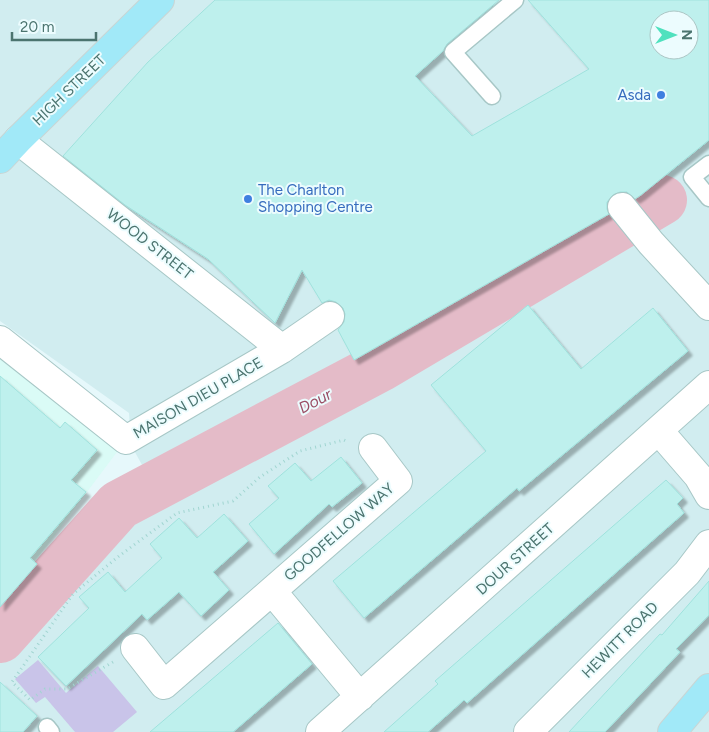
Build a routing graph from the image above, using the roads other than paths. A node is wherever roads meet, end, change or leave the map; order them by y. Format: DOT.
graph roads {
  1 [pos="160,0"];
  2 [pos="515,0"];
  3 [pos="492,96"];
  4 [pos="9,149"];
  5 [pos="709,164"];
  6 [pos="709,198"];
  7 [pos="622,206"];
  8 [pos="709,306"];
  9 [pos="330,316"];
  10 [pos="0,340"];
  11 [pos="282,349"];
  12 [pos="709,385"];
  13 [pos="659,431"];
  14 [pos="373,448"];
  15 [pos="709,495"];
  16 [pos="709,544"];
  17 [pos="272,591"];
  18 [pos="135,648"];
  19 [pos="709,688"];
  20 [pos="360,697"];
  21 [pos="320,732"];
  22 [pos="528,732"];
  23 [pos="672,732"];
  1 -- 4 [label="main road, HIGH STREET"];
  2 -- 3 [label="lane"];
  4 -- 11 [label="street, WOOD STREET"];
  5 -- 6 [label="lane"];
  7 -- 8 [label="street"];
  9 -- 11 [label="street, MAISON DIEU PLACE"];
  10 -- 11 [label="street, MAISON DIEU PLACE"];
  12 -- 13 [label="street, DOUR STREET"];
  13 -- 15 [label="street"];
  13 -- 20 [label="street, DOUR STREET"];
  14 -- 17 [label="street, GOODFELLOW WAY"];
  16 -- 22 [label="street, HEWITT ROAD"];
  17 -- 18 [label="street, GOODFELLOW WAY"];
  17 -- 20 [label="street, GOODFELLOW WAY"];
  19 -- 23 [label="main road"];
  20 -- 21 [label="street, DOUR STREET"];
}
